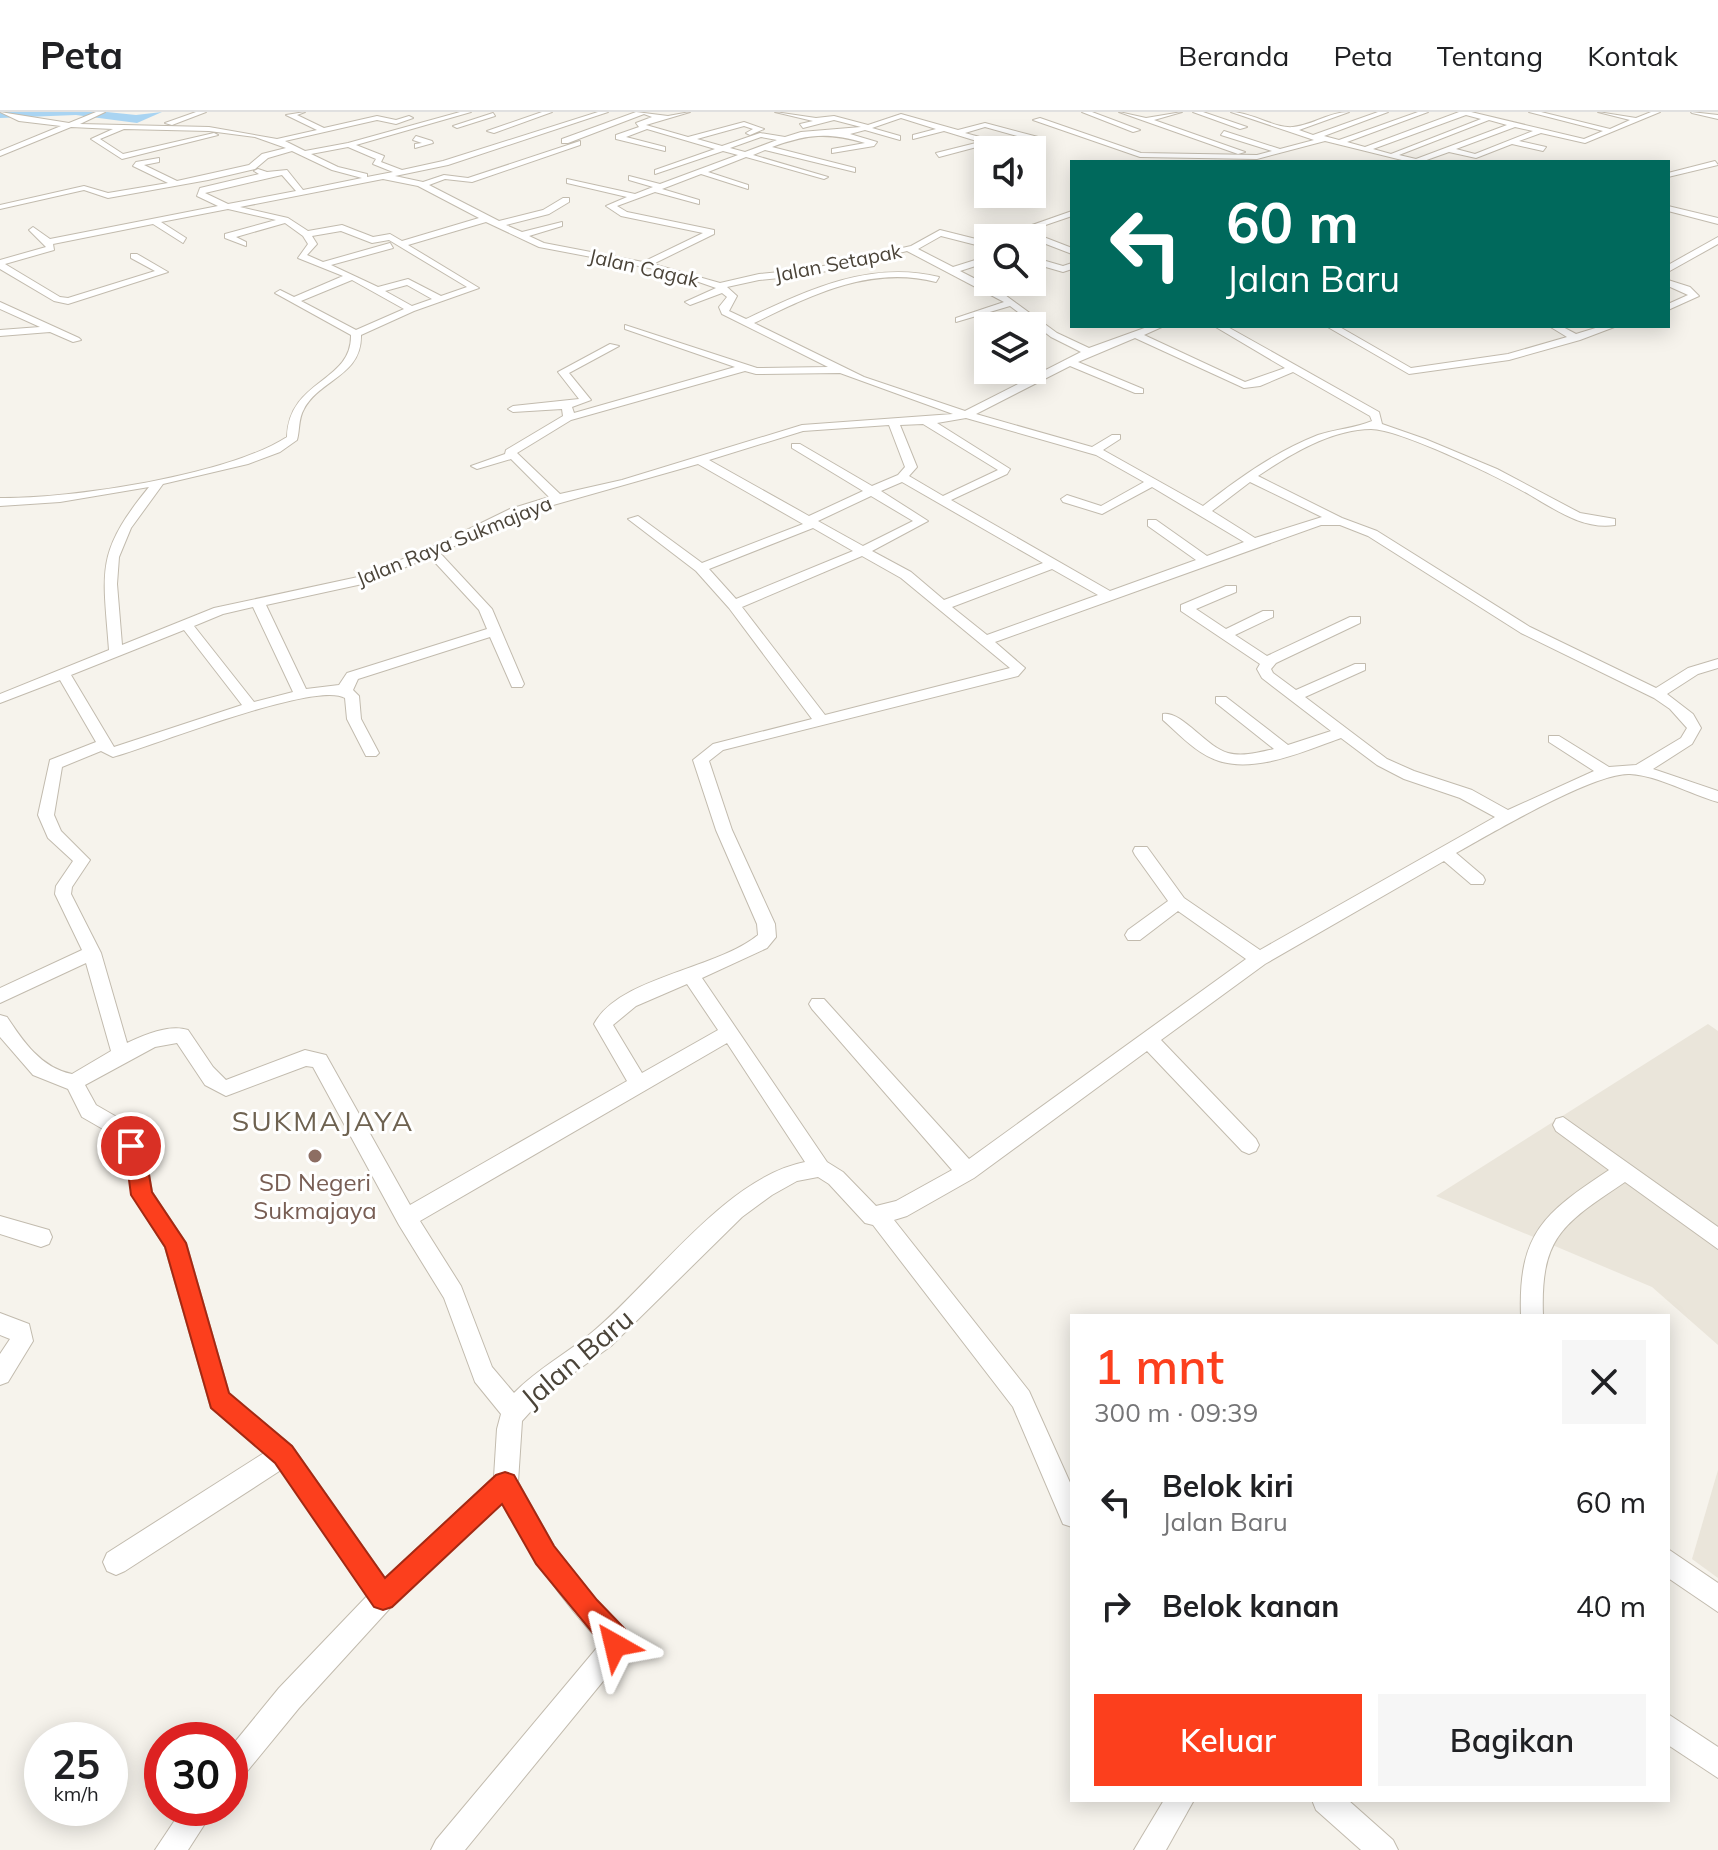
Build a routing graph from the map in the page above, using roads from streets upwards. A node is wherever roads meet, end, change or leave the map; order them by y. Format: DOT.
graph roads {
  1 [pos="203,112"];
  2 [pos="302,112"];
  3 [pos="435,112"];
  4 [pos="468,112"];
  5 [pos="483,112"];
  6 [pos="531,112"];
  7 [pos="593,112"];
  8 [pos="605,112"];
  9 [pos="640,112"];
  10 [pos="687,112"];
  11 [pos="778,112"];
  12 [pos="1085,112"];
  13 [pos="1122,112"];
  14 [pos="1196,112"];
  15 [pos="1234,112"];
  16 [pos="1346,112"];
  17 [pos="1385,112"];
  18 [pos="1425,112"];
  19 [pos="1464,112"];
  20 [pos="1532,112"];
  21 [pos="1563,112"];
  22 [pos="1601,112"];
  23 [pos="1694,112"];
  24 [pos="3,113"];
  25 [pos="99,113"];
  26 [pos="545,113"];
  27 [pos="1501,113"];
  28 [pos="363,114"];
  29 [pos="1653,114"];
  30 [pos="493,115"];
  31 [pos="1179,115"];
  32 [pos="1636,116"];
  33 [pos="658,117"];
  34 [pos="1717,117"];
  35 [pos="1487,118"];
  36 [pos="816,120"];
  37 [pos="1037,120"];
  38 [pos="1147,120"];
  39 [pos="1257,120"];
  40 [pos="885,121"];
  41 [pos="517,123"];
  42 [pos="74,124"];
  43 [pos="314,124"];
  44 [pos="416,125"];
  45 [pos="1237,125"];
  46 [pos="1513,125"];
  47 [pos="128,126"];
  48 [pos="1125,126"];
  49 [pos="1624,126"];
  50 [pos="155,127"];
  51 [pos="451,127"];
  52 [pos="644,128"];
  53 [pos="867,128"];
  54 [pos="946,128"];
  55 [pos="1058,128"];
  56 [pos="1250,129"];
  57 [pos="323,130"];
  58 [pos="802,130"];
  59 [pos="1004,130"];
  60 [pos="1292,130"];
  61 [pos="231,131"];
  62 [pos="491,131"];
  63 [pos="1216,131"];
  64 [pos="1539,131"];
  65 [pos="1611,131"];
  66 [pos="540,132"];
  67 [pos="959,132"];
  68 [pos="398,133"];
  69 [pos="839,133"];
  70 [pos="926,134"];
  71 [pos="1150,134"];
  72 [pos="45,135"];
  73 [pos="992,136"];
  74 [pos="1195,136"];
  75 [pos="1315,136"];
  76 [pos="1526,136"];
  77 [pos="258,137"];
  78 [pos="916,137"];
  79 [pos="974,137"];
  80 [pos="1083,137"];
  81 [pos="1599,137"];
  82 [pos="897,138"];
  83 [pos="1276,138"];
  84 [pos="54,139"];
  85 [pos="686,140"];
  86 [pos="787,140"];
  87 [pos="1069,140"];
  88 [pos="277,141"];
  89 [pos="1174,142"];
  90 [pos="1340,142"];
  91 [pos="1512,142"];
  92 [pos="179,143"];
  93 [pos="229,143"];
  94 [pos="577,143"];
  95 [pos="974,143"];
  96 [pos="349,145"];
  97 [pos="705,145"];
  98 [pos="1146,145"];
  99 [pos="1303,146"];
  100 [pos="384,147"];
  101 [pos="1189,147"];
  102 [pos="293,148"];
  103 [pos="766,148"];
  104 [pos="1572,148"];
  105 [pos="662,149"];
  106 [pos="721,149"];
  107 [pos="848,149"];
  108 [pos="1366,149"];
  109 [pos="1448,149"];
  110 [pos="1543,149"];
  111 [pos="196,151"];
  112 [pos="835,151"];
  113 [pos="366,152"];
  114 [pos="1282,152"];
  115 [pos="0,154"];
  116 [pos="301,154"];
  117 [pos="450,154"];
  118 [pos="745,155"];
  119 [pos="939,155"];
  120 [pos="1391,156"];
  121 [pos="122,157"];
  122 [pos="166,157"];
  123 [pos="462,157"];
  124 [pos="1179,157"];
  125 [pos="1219,157"];
  126 [pos="1257,157"];
  127 [pos="1410,160"];
  128 [pos="1418,160"];
  129 [pos="219,161"];
  130 [pos="408,162"];
  131 [pos="1715,163"];
  132 [pos="136,164"];
  133 [pos="722,164"];
  134 [pos="252,167"];
  135 [pos="423,168"];
  136 [pos="746,170"];
  137 [pos="852,170"];
  138 [pos="196,171"];
  139 [pos="235,171"];
  140 [pos="701,172"];
  141 [pos="400,173"];
  142 [pos="1670,174"];
  143 [pos="266,175"];
  144 [pos="379,177"];
  145 [pos="824,177"];
  146 [pos="208,178"];
  147 [pos="632,178"];
  148 [pos="682,179"];
  149 [pos="70,181"];
  150 [pos="570,181"];
  151 [pos="176,184"];
  152 [pos="423,185"];
  153 [pos="602,186"];
  154 [pos="745,187"];
  155 [pos="84,188"];
  156 [pos="657,188"];
  157 [pos="234,192"];
  158 [pos="301,192"];
  159 [pos="588,195"];
  160 [pos="635,196"];
  161 [pos="0,198"];
  162 [pos="566,200"];
  163 [pos="18,201"];
  164 [pos="246,202"];
  165 [pos="696,202"];
  166 [pos="225,206"];
  167 [pos="0,207"];
  168 [pos="1671,210"];
  169 [pos="1070,214"];
  170 [pos="268,215"];
  171 [pos="91,219"];
  172 [pos="288,219"];
  173 [pos="486,219"];
  174 [pos="152,220"];
  175 [pos="246,221"];
  176 [pos="1718,221"];
  177 [pos="499,224"];
  178 [pos="559,224"];
  179 [pos="1038,224"];
  180 [pos="33,230"];
  181 [pos="97,231"];
  182 [pos="308,234"];
  183 [pos="78,235"];
  184 [pos="522,235"];
  185 [pos="183,240"];
  186 [pos="974,241"];
  187 [pos="1046,241"];
  188 [pos="48,242"];
  189 [pos="87,243"];
  190 [pos="243,244"];
  191 [pos="401,244"];
  192 [pos="1716,244"];
  193 [pos="912,249"];
  194 [pos="1070,250"];
  195 [pos="134,256"];
  196 [pos="974,263"];
  197 [pos="1046,263"];
  198 [pos="0,264"];
  199 [pos="645,264"];
  200 [pos="321,265"];
  201 [pos="1067,267"];
  202 [pos="1670,268"];
  203 [pos="953,270"];
  204 [pos="420,276"];
  205 [pos="349,277"];
  206 [pos="1046,277"];
  207 [pos="936,279"];
  208 [pos="974,281"];
  209 [pos="405,282"];
  210 [pos="1670,284"];
  211 [pos="722,288"];
  212 [pos="377,290"];
  213 [pos="280,293"];
  214 [pos="1000,296"];
  215 [pos="440,299"];
  216 [pos="295,300"];
  217 [pos="690,302"];
  218 [pos="1011,303"];
  219 [pos="0,305"];
  220 [pos="1670,306"];
  221 [pos="411,309"];
  222 [pos="959,320"];
  223 [pos="745,323"];
  224 [pos="628,327"];
  225 [pos="1153,328"];
  226 [pos="1223,328"];
  227 [pos="1334,328"];
  228 [pos="1558,328"];
  229 [pos="1606,328"];
  230 [pos="50,329"];
  231 [pos="0,333"];
  232 [pos="356,334"];
  233 [pos="1134,334"];
  234 [pos="1577,338"];
  235 [pos="76,340"];
  236 [pos="614,346"];
  237 [pos="1089,352"];
  238 [pos="1069,362"];
  239 [pos="744,368"];
  240 [pos="1293,368"];
  241 [pos="843,370"];
  242 [pos="1139,391"];
  243 [pos="566,405"];
  244 [pos="513,409"];
  245 [pos="966,415"];
  246 [pos="567,418"];
  247 [pos="893,421"];
  248 [pos="926,421"];
  249 [pos="1373,425"];
  250 [pos="1116,437"];
  251 [pos="796,446"];
  252 [pos="1094,451"];
  253 [pos="513,455"];
  254 [pos="1455,456"];
  255 [pos="700,460"];
  256 [pos="1434,465"];
  257 [pos="477,466"];
  258 [pos="1248,476"];
  259 [pos="902,477"];
  260 [pos="159,482"];
  261 [pos="1153,482"];
  262 [pos="871,492"];
  263 [pos="557,498"];
  264 [pos="945,499"];
  265 [pos="1067,499"];
  266 [pos="0,502"];
  267 [pos="1204,511"];
  268 [pos="634,519"];
  269 [pos="1337,520"];
  270 [pos="810,522"];
  271 [pos="1611,522"];
  272 [pos="1152,523"];
  273 [pos="1254,543"];
  274 [pos="432,552"];
  275 [pos="865,552"];
  276 [pos="1205,560"];
  277 [pos="1055,563"];
  278 [pos="701,568"];
  279 [pos="1231,589"];
  280 [pos="1109,596"];
  281 [pos="258,603"];
  282 [pos="734,605"];
  283 [pos="944,605"];
  284 [pos="1268,614"];
  285 [pos="1355,620"];
  286 [pos="185,623"];
  287 [pos="496,631"];
  288 [pos="1225,634"];
  289 [pos="986,640"];
  290 [pos="116,652"];
  291 [pos="1268,663"];
  292 [pos="1718,663"];
  293 [pos="1360,667"];
  294 [pos="1701,668"];
  295 [pos="64,675"];
  296 [pos="1718,677"];
  297 [pos="517,684"];
  298 [pos="343,689"];
  299 [pos="301,694"];
  300 [pos="1657,694"];
  301 [pos="1295,696"];
  302 [pos="0,699"];
  303 [pos="1221,700"];
  304 [pos="250,706"];
  305 [pos="1168,717"];
  306 [pos="821,720"];
  307 [pos="1343,732"];
  308 [pos="1554,739"];
  309 [pos="104,744"];
  310 [pos="1286,751"];
  311 [pos="371,753"];
  312 [pos="1640,770"];
  313 [pos="1606,772"];
  314 [pos="1718,797"];
  315 [pos="1507,817"];
  316 [pos="1141,851"];
  317 [pos="1444,852"];
  318 [pos="1477,880"];
  319 [pos="1178,902"];
  320 [pos="1134,935"];
  321 [pos="92,953"];
  322 [pos="1259,959"];
  323 [pos="691,975"];
  324 [pos="0,996"];
  325 [pos="818,1004"];
  326 [pos="0,1022"];
  327 [pos="729,1033"];
  328 [pos="1148,1039"];
  329 [pos="121,1054"];
  330 [pos="74,1082"];
  331 [pos="638,1083"];
  332 [pos="1563,1125"];
  333 [pos="1249,1145"];
  334 [pos="820,1168"];
  335 [pos="1625,1171"];
  336 [pos="967,1172"];
  337 [pos="878,1216"];
  338 [pos="406,1218"];
  339 [pos="0,1225"];
  340 [pos="41,1237"];
  341 [pos="1718,1239"];
  342 [pos="1532,1314"];
  343 [pos="0,1324"];
  344 [pos="0,1374"];
  345 [pos="514,1411"];
  346 [pos="284,1454"];
  347 [pos="505,1484"];
  348 [pos="1070,1510"];
  349 [pos="116,1562"];
  350 [pos="1670,1563"];
  351 [pos="383,1597"];
  352 [pos="1718,1599"];
  353 [pos="1670,1729"];
  354 [pos="248,1748"];
  355 [pos="1718,1764"];
  356 [pos="1179,1802"];
  357 [pos="1328,1802"];
  358 [pos="188,1826"];
  359 [pos="170,1850"];
  360 [pos="446,1850"];
  361 [pos="1149,1850"];
  362 [pos="1383,1850"];
  1 -- 50 [label="street"];
  2 -- 43 [label="street"];
  3 -- 57 [label="street"];
  4 -- 44 [label="street"];
  5 -- 30 [label="street"];
  6 -- 26 [label="street"];
  7 -- 66 [label="street"];
  8 -- 66 [label="street"];
  9 -- 33 [label="street"];
  9 -- 66 [label="street"];
  10 -- 33 [label="street"];
  11 -- 36 [label="street"];
  12 -- 48 [label="street"];
  13 -- 38 [label="street"];
  14 -- 45 [label="street"];
  15 -- 39 [label="street"];
  16 -- 60 [label="street"];
  17 -- 75 [label="street"];
  18 -- 90 [label="street"];
  19 -- 35 [label="street"];
  19 -- 108 [label="street"];
  20 -- 65 [label="street"];
  21 -- 49 [label="street"];
  22 -- 32 [label="street"];
  23 -- 34 [label="street"];
  24 -- 42 [label="street"];
  25 -- 42 [label="street"];
  26 -- 41 [label="street"];
  27 -- 35 [label="street"];
  27 -- 81 [label="street"];
  28 -- 43 [label="street"];
  29 -- 32 [label="street"];
  30 -- 41 [label="street"];
  30 -- 51 [label="street"];
  31 -- 38 [label="street"];
  32 -- 49 [label="street"];
  33 -- 52 [label="street"];
  35 -- 46 [label="street"];
  35 -- 120 [label="street"];
  36 -- 53 [label="street"];
  36 -- 58 [label="street"];
  37 -- 55 [label="street"];
  38 -- 48 [label="street"];
  38 -- 74 [label="street"];
  39 -- 45 [label="street"];
  39 -- 60 [label="street"];
  40 -- 53 [label="street"];
  40 -- 54 [label="street"];
  40 -- 70 [label="street"];
  41 -- 62 [label="street"];
  41 -- 66 [label="street"];
  42 -- 47 [label="street"];
  42 -- 72 [label="street"];
  43 -- 57 [label="street"];
  44 -- 68 [label="street"];
  44 -- 96 [label="street"];
  45 -- 56 [label="street"];
  45 -- 63 [label="street"];
  46 -- 64 [label="street"];
  46 -- 109 [label="street"];
  47 -- 50 [label="street"];
  47 -- 121 [label="street"];
  48 -- 71 [label="street"];
  48 -- 80 [label="street"];
  49 -- 65 [label="street"];
  50 -- 61 [label="street"];
  52 -- 85 [label="street"];
  52 -- 105 [label="street"];
  53 -- 69 [label="street"];
  53 -- 82 [label="street"];
  54 -- 67 [label="street"];
  54 -- 70 [label="street"];
  55 -- 59 [label="street"];
  55 -- 80 [label="street"];
  57 -- 88 [label="street"];
  58 -- 69 [label="street"];
  58 -- 86 [label="street"];
  58 -- 107 [label="street"];
  59 -- 67 [label="street"];
  59 -- 73 [label="street"];
  60 -- 75 [label="street"];
  61 -- 77 [label="street"];
  61 -- 92 [label="street"];
  63 -- 74 [label="street"];
  63 -- 114 [label="street"];
  64 -- 76 [label="street"];
  64 -- 81 [label="street"];
  65 -- 81 [label="street"];
  66 -- 123 [label="street"];
  67 -- 79 [label="street"];
  69 -- 107 [label="street"];
  70 -- 78 [label="street"];
  72 -- 84 [label="street"];
  72 -- 115 [label="street"];
  74 -- 89 [label="street"];
  74 -- 126 [label="street"];
  75 -- 90 [label="street"];
  75 -- 99 [label="street"];
  76 -- 91 [label="street"];
  76 -- 104 [label="street"];
  77 -- 88 [label="street"];
  77 -- 93 [label="street"];
  80 -- 87 [label="street"];
  80 -- 124 [label="street"];
  83 -- 99 [label="street"];
  85 -- 97 [label="street"];
  85 -- 97 [label="street"];
  86 -- 103 [label="street"];
  86 -- 106 [label="street"];
  88 -- 102 [label="street, Jalan Cagak"];
  90 -- 108 [label="street"];
  91 -- 109 [label="street"];
  91 -- 110 [label="street"];
  92 -- 111 [label="street"];
  92 -- 121 [label="street"];
  94 -- 152 [label="street"];
  95 -- 119 [label="street"];
  96 -- 113 [label="street"];
  96 -- 116 [label="street"];
  97 -- 106 [label="street"];
  98 -- 124 [label="street"];
  99 -- 114 [label="street"];
  100 -- 113 [label="street"];
  101 -- 125 [label="street"];
  102 -- 116 [label="street, Jalan Cagak"];
  102 -- 134 [label="street"];
  103 -- 118 [label="street"];
  103 -- 137 [label="street"];
  106 -- 118 [label="street"];
  106 -- 148 [label="street"];
  107 -- 112 [label="street"];
  108 -- 120 [label="street"];
  109 -- 128 [label="street"];
  113 -- 141 [label="street"];
  114 -- 126 [label="street"];
  116 -- 144 [label="street, Jalan Cagak"];
  117 -- 123 [label="street"];
  118 -- 133 [label="street"];
  118 -- 145 [label="street"];
  120 -- 127 [label="street"];
  121 -- 132 [label="street"];
  122 -- 132 [label="street"];
  123 -- 135 [label="street"];
  124 -- 125 [label="street"];
  125 -- 126 [label="street"];
  129 -- 139 [label="street"];
  130 -- 135 [label="street"];
  131 -- 142 [label="street"];
  132 -- 151 [label="street"];
  133 -- 136 [label="street"];
  133 -- 140 [label="street"];
  134 -- 139 [label="street"];
  134 -- 143 [label="street"];
  135 -- 141 [label="street"];
  138 -- 146 [label="street"];
  139 -- 146 [label="street"];
  140 -- 148 [label="street"];
  140 -- 154 [label="street"];
  141 -- 144 [label="street"];
  143 -- 158 [label="street"];
  143 -- 166 [label="street"];
  144 -- 152 [label="street, Jalan Cagak"];
  144 -- 158 [label="street"];
  146 -- 151 [label="street"];
  147 -- 156 [label="street"];
  148 -- 156 [label="street"];
  149 -- 155 [label="street"];
  150 -- 153 [label="street"];
  151 -- 155 [label="street"];
  152 -- 173 [label="street, Jalan Cagak"];
  153 -- 159 [label="street"];
  153 -- 160 [label="street"];
  155 -- 163 [label="street"];
  156 -- 160 [label="street"];
  156 -- 165 [label="street"];
  157 -- 164 [label="street"];
  158 -- 164 [label="street"];
  160 -- 199 [label="street"];
  161 -- 163 [label="street"];
  162 -- 177 [label="street"];
  163 -- 167 [label="street"];
  164 -- 166 [label="street"];
  166 -- 170 [label="street"];
  166 -- 174 [label="street"];
  168 -- 176 [label="street"];
  169 -- 179 [label="street"];
  170 -- 172 [label="street"];
  170 -- 175 [label="street"];
  171 -- 181 [label="street"];
  172 -- 182 [label="street"];
  172 -- 190 [label="street"];
  173 -- 177 [label="street, Jalan Cagak"];
  173 -- 191 [label="street"];
  174 -- 181 [label="street"];
  174 -- 185 [label="street"];
  177 -- 184 [label="street, Jalan Cagak"];
  178 -- 184 [label="street"];
  180 -- 188 [label="street"];
  181 -- 183 [label="street"];
  182 -- 191 [label="street"];
  182 -- 200 [label="street"];
  183 -- 188 [label="street"];
  183 -- 189 [label="street"];
  184 -- 199 [label="street, Jalan Cagak"];
  186 -- 193 [label="street"];
  187 -- 194 [label="street"];
  188 -- 198 [label="street"];
  191 -- 200 [label="street"];
  191 -- 215 [label="street"];
  192 -- 202 [label="street"];
  193 -- 203 [label="street, Jalan Setapak"];
  193 -- 211 [label="street, Jalan Setapak"];
  195 -- 198 [label="street"];
  196 -- 203 [label="street"];
  197 -- 201 [label="street"];
  199 -- 211 [label="street, Jalan Cagak"];
  200 -- 205 [label="street"];
  201 -- 206 [label="street"];
  203 -- 208 [label="street, Jalan Setapak"];
  204 -- 209 [label="street"];
  205 -- 212 [label="street"];
  205 -- 216 [label="street"];
  207 -- 223 [label="street"];
  209 -- 212 [label="street"];
  209 -- 215 [label="street"];
  210 -- 220 [label="street"];
  211 -- 217 [label="street, Jalan Setapak"];
  211 -- 223 [label="street, Jalan Cagak"];
  212 -- 221 [label="street"];
  213 -- 216 [label="street"];
  214 -- 218 [label="street, Jalan Setapak"];
  215 -- 221 [label="street"];
  216 -- 232 [label="street"];
  218 -- 222 [label="street"];
  218 -- 237 [label="street, Jalan Setapak"];
  219 -- 230 [label="street"];
  221 -- 232 [label="street"];
  223 -- 241 [label="street"];
  224 -- 239 [label="street"];
  225 -- 233 [label="street"];
  226 -- 240 [label="street"];
  227 -- 234 [label="street"];
  228 -- 234 [label="street"];
  229 -- 234 [label="street"];
  230 -- 231 [label="street"];
  230 -- 235 [label="street"];
  232 -- 260 [label="street"];
  233 -- 237 [label="street"];
  233 -- 240 [label="street"];
  236 -- 243 [label="street"];
  237 -- 238 [label="street"];
  238 -- 242 [label="street"];
  238 -- 245 [label="street"];
  239 -- 241 [label="street"];
  239 -- 246 [label="street"];
  240 -- 249 [label="street"];
  241 -- 245 [label="street"];
  243 -- 244 [label="street"];
  243 -- 246 [label="street"];
  245 -- 248 [label="street, Jalan Raya Sukmajaya"];
  245 -- 252 [label="street"];
  246 -- 253 [label="street"];
  247 -- 248 [label="street, Jalan Raya Sukmajaya"];
  247 -- 255 [label="street, Jalan Raya Sukmajaya"];
  247 -- 259 [label="street"];
  248 -- 264 [label="street"];
  249 -- 254 [label="street"];
  249 -- 258 [label="street"];
  250 -- 252 [label="street"];
  251 -- 262 [label="street"];
  252 -- 261 [label="street"];
  253 -- 257 [label="street"];
  253 -- 263 [label="street"];
  254 -- 256 [label="street"];
  254 -- 271 [label="street"];
  255 -- 263 [label="street, Jalan Raya Sukmajaya"];
  255 -- 270 [label="street"];
  258 -- 267 [label="street"];
  258 -- 269 [label="street"];
  259 -- 262 [label="street"];
  259 -- 264 [label="street"];
  260 -- 266 [label="street"];
  260 -- 290 [label="street"];
  261 -- 265 [label="street"];
  261 -- 267 [label="street"];
  262 -- 270 [label="street"];
  262 -- 275 [label="street"];
  263 -- 274 [label="street, Jalan Raya Sukmajaya"];
  264 -- 277 [label="street"];
  267 -- 273 [label="street"];
  268 -- 278 [label="street"];
  269 -- 273 [label="street"];
  269 -- 300 [label="street"];
  270 -- 275 [label="street"];
  270 -- 278 [label="street"];
  272 -- 276 [label="street"];
  273 -- 276 [label="street"];
  274 -- 281 [label="street, Jalan Raya Sukmajaya"];
  274 -- 287 [label="street"];
  275 -- 282 [label="street"];
  275 -- 283 [label="street"];
  276 -- 280 [label="street"];
  277 -- 280 [label="street"];
  277 -- 283 [label="street"];
  278 -- 282 [label="street"];
  279 -- 288 [label="street"];
  280 -- 289 [label="street"];
  281 -- 286 [label="street, Jalan Raya Sukmajaya"];
  281 -- 299 [label="street"];
  282 -- 306 [label="street"];
  283 -- 289 [label="street"];
  284 -- 288 [label="street"];
  285 -- 291 [label="street"];
  286 -- 290 [label="street, Jalan Raya Sukmajaya"];
  286 -- 304 [label="street"];
  287 -- 297 [label="street"];
  287 -- 298 [label="street"];
  288 -- 291 [label="street"];
  289 -- 306 [label="street"];
  290 -- 295 [label="street, Jalan Raya Sukmajaya"];
  291 -- 301 [label="street"];
  292 -- 294 [label="street"];
  293 -- 301 [label="street"];
  294 -- 296 [label="street"];
  294 -- 300 [label="street"];
  295 -- 302 [label="street, Jalan Raya Sukmajaya"];
  295 -- 309 [label="street"];
  298 -- 299 [label="street"];
  298 -- 311 [label="street"];
  299 -- 304 [label="street"];
  300 -- 312 [label="street"];
  301 -- 307 [label="street"];
  303 -- 310 [label="street"];
  304 -- 309 [label="street"];
  305 -- 310 [label="street"];
  306 -- 323 [label="street"];
  307 -- 310 [label="street"];
  307 -- 315 [label="street"];
  308 -- 313 [label="street"];
  309 -- 321 [label="street"];
  312 -- 313 [label="street"];
  312 -- 314 [label="street"];
  313 -- 315 [label="street"];
  315 -- 317 [label="street"];
  316 -- 319 [label="street"];
  317 -- 318 [label="street"];
  317 -- 322 [label="street"];
  319 -- 320 [label="street"];
  319 -- 322 [label="street"];
  321 -- 324 [label="street"];
  321 -- 329 [label="street"];
  322 -- 328 [label="street"];
  323 -- 327 [label="street"];
  323 -- 331 [label="street"];
  325 -- 336 [label="street"];
  326 -- 330 [label="street"];
  327 -- 331 [label="street"];
  327 -- 334 [label="street"];
  328 -- 333 [label="street"];
  328 -- 336 [label="street"];
  329 -- 330 [label="street"];
  329 -- 338 [label="street"];
  330 -- 346 [label="street"];
  331 -- 338 [label="street"];
  332 -- 335 [label="street"];
  334 -- 337 [label="street"];
  334 -- 345 [label="street, Jalan Baru"];
  335 -- 341 [label="street"];
  335 -- 342 [label="street"];
  336 -- 337 [label="street"];
  337 -- 348 [label="street"];
  338 -- 345 [label="street"];
  339 -- 340 [label="street"];
  343 -- 344 [label="street"];
  345 -- 347 [label="street, Jalan Baru"];
  346 -- 349 [label="street"];
  346 -- 351 [label="street"];
  347 -- 351 [label="street"];
  347 -- 360 [label="street"];
  350 -- 352 [label="street"];
  351 -- 354 [label="street"];
  353 -- 355 [label="street"];
  356 -- 361 [label="street"];
  357 -- 362 [label="street"];
  358 -- 359 [label="street"];
}
